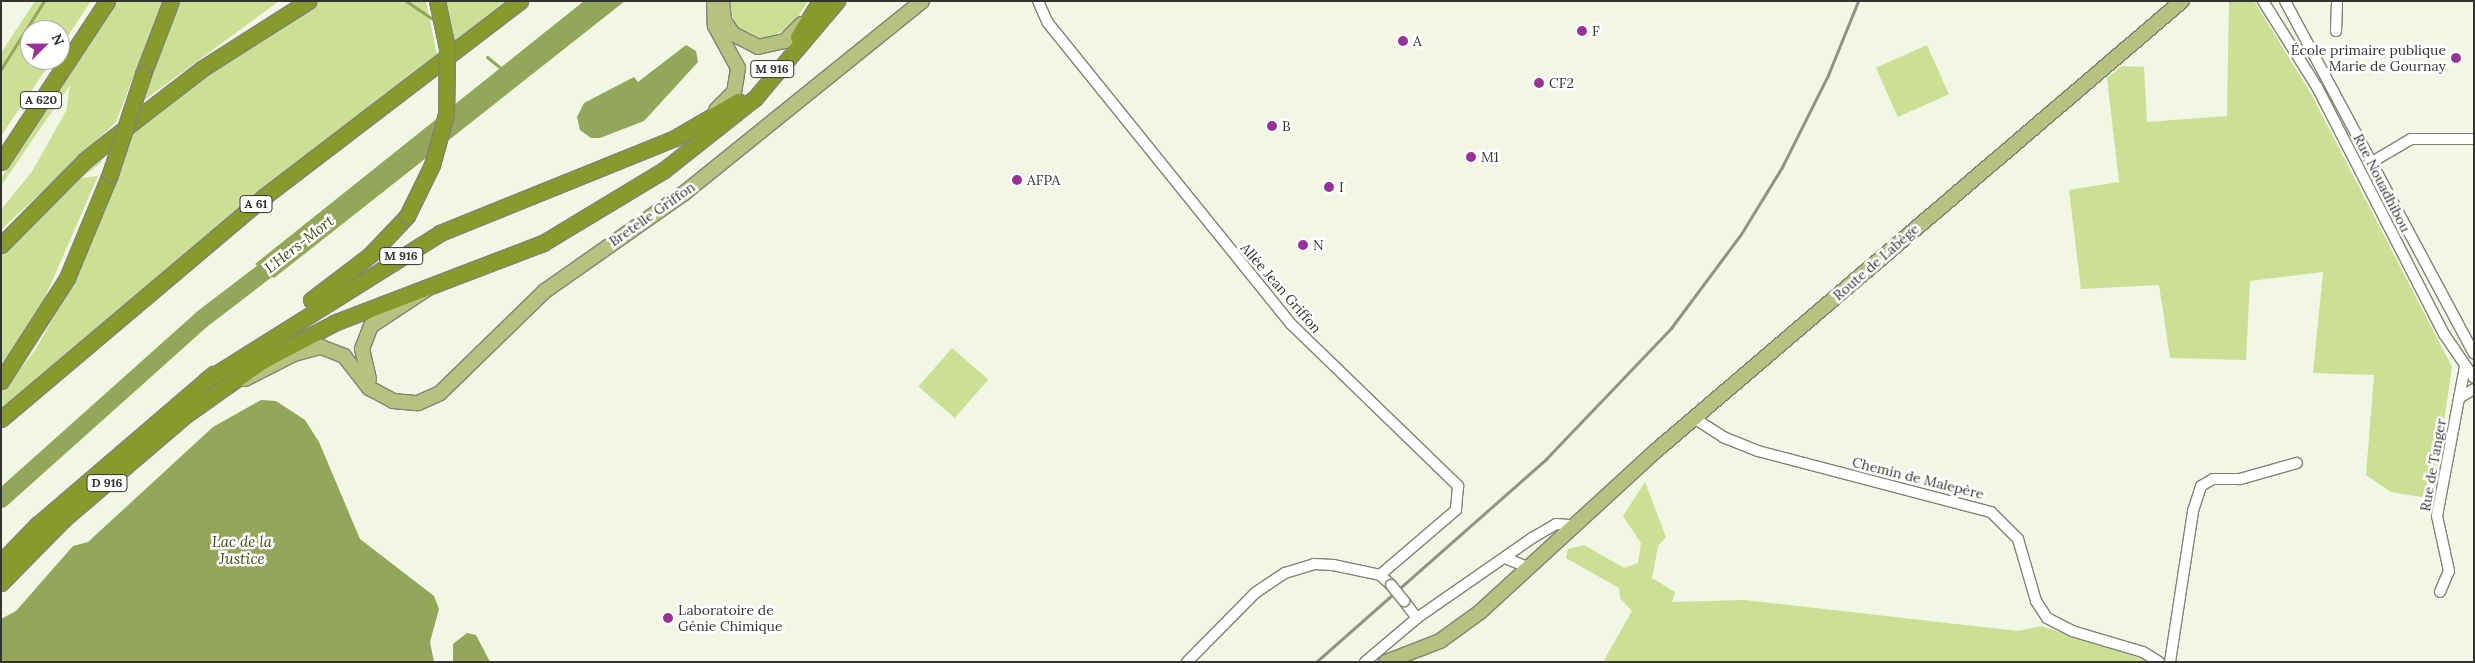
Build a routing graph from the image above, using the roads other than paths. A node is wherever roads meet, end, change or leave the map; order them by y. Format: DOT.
graph roads {
  1 [pos="100,1"];
  2 [pos="107,1"];
  3 [pos="171,1"];
  4 [pos="308,1"];
  5 [pos="437,1"];
  6 [pos="520,1"];
  7 [pos="714,1"];
  8 [pos="722,1"];
  9 [pos="820,1"];
  10 [pos="826,1"];
  11 [pos="836,1"];
  12 [pos="922,1"];
  13 [pos="1038,1"];
  14 [pos="2182,1"];
  15 [pos="2262,1"];
  16 [pos="2285,1"];
  17 [pos="2337,1"];
  18 [pos="96,17"];
  19 [pos="2336,31"];
  20 [pos="807,39"];
  21 [pos="707,119"];
  22 [pos="2474,139"];
  23 [pos="1,162"];
  24 [pos="2372,162"];
  25 [pos="1,245"];
  26 [pos="432,285"];
  27 [pos="2474,353"];
  28 [pos="2465,367"];
  29 [pos="2474,378"];
  30 [pos="206,380"];
  31 [pos="1,381"];
  32 [pos="2474,389"];
  33 [pos="220,391"];
  34 [pos="379,394"];
  35 [pos="2459,398"];
  36 [pos="1694,418"];
  37 [pos="1,419"];
  38 [pos="2297,462"];
  39 [pos="1572,525"];
  40 [pos="1505,558"];
  41 [pos="1,562"];
  42 [pos="1530,568"];
  43 [pos="1380,575"];
  44 [pos="1,583"];
  45 [pos="2440,592"];
  46 [pos="1417,618"];
  47 [pos="1187,662"];
  48 [pos="1365,662"];
  49 [pos="1386,662"];
  50 [pos="2159,662"];
  51 [pos="2170,662"];
  1 -- 18 [label="highway"];
  2 -- 18 [label="highway, A 620"];
  3 -- 31 [label="highway, bridge"];
  4 -- 25 [label="highway"];
  5 -- 30 [label="highway, bridge"];
  6 -- 37 [label="highway, A 61"];
  7 -- 21 [label="main road"];
  8 -- 9 [label="main road"];
  9 -- 21 [label="highway, M 916"];
  10 -- 20 [label="highway, M 916"];
  11 -- 20 [label="highway"];
  12 -- 34 [label="main road, Bretelle Griffon"];
  13 -- 43 [label="street, Allée Jean Griffon"];
  14 -- 36 [label="main road, Route de Labège"];
  15 -- 28 [label="street, Rue Nouadhibou"];
  16 -- 24 [label="street, Rue Nouadhibou"];
  17 -- 19 [label="street"];
  18 -- 23 [label="highway, A 620"];
  20 -- 26 [label="highway, M 916"];
  21 -- 30 [label="highway, M 916"];
  22 -- 24 [label="street"];
  24 -- 27 [label="street, Rue Nouadhibou"];
  26 -- 33 [label="highway, M 916"];
  26 -- 34 [label="main road"];
  28 -- 29 [label="street, Rue Nouadhibou"];
  28 -- 35 [label="street, Rue de Tanger"];
  30 -- 41 [label="highway, D 916"];
  32 -- 35 [label="street"];
  33 -- 34 [label="main road, Bretelle Griffon"];
  33 -- 44 [label="highway, D 916"];
  35 -- 45 [label="street, Rue de Tanger"];
  36 -- 39 [label="main road, Route de Labège"];
  36 -- 50 [label="street, Chemin de Malepère"];
  38 -- 51 [label="street"];
  39 -- 40 [label="street"];
  39 -- 42 [label="main road, Route de Labège"];
  40 -- 42 [label="street"];
  40 -- 46 [label="street"];
  42 -- 49 [label="main road, Route de Labège"];
  43 -- 46 [label="street, bridge"];
  43 -- 47 [label="street"];
  46 -- 48 [label="street"];
}
